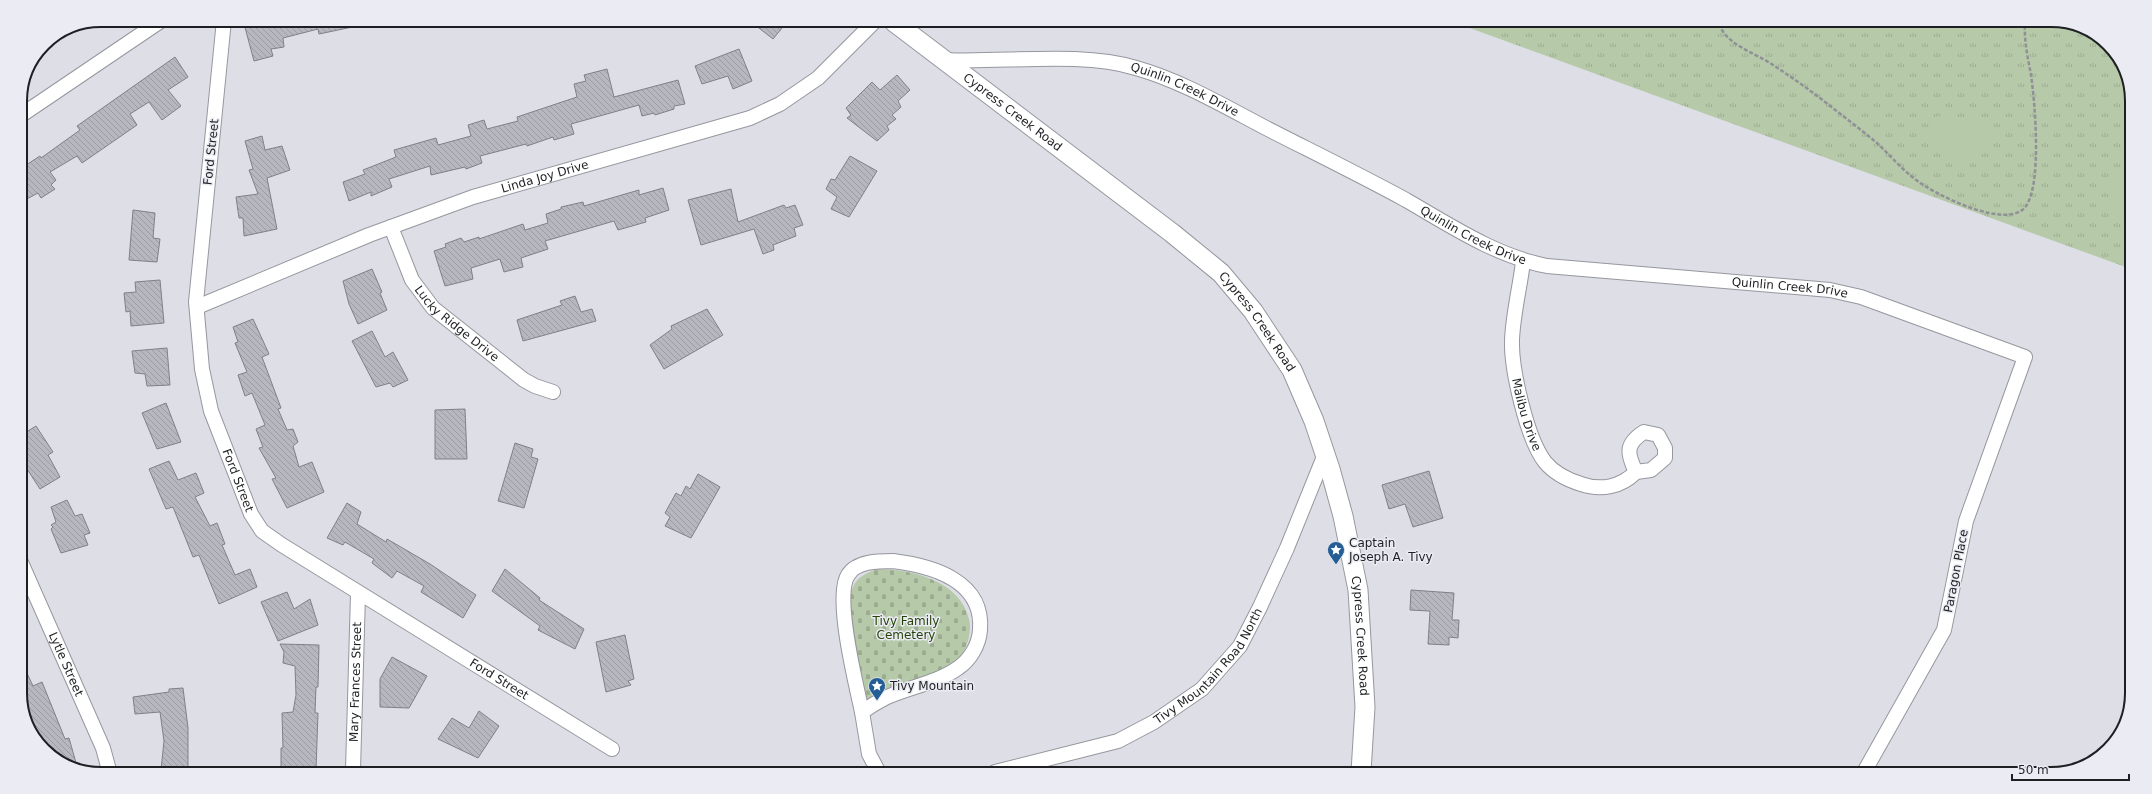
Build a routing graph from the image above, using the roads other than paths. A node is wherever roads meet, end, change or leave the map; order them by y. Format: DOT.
graph roads {
  1 [pos="152,27"];
  2 [pos="223,27"];
  3 [pos="869,27"];
  4 [pos="901,27"];
  5 [pos="944,60"];
  6 [pos="27,111"];
  7 [pos="391,227"];
  8 [pos="1523,262"];
  9 [pos="197,307"];
  10 [pos="2025,357"];
  11 [pos="553,392"];
  12 [pos="1325,454"];
  13 [pos="1636,472"];
  14 [pos="27,576"];
  15 [pos="358,594"];
  16 [pos="862,712"];
  17 [pos="612,749"];
  18 [pos="108,767"];
  19 [pos="353,767"];
  20 [pos="876,767"];
  21 [pos="1014,767"];
  22 [pos="1361,767"];
  23 [pos="1867,767"];
  1 -- 6 [label="street"];
  2 -- 9 [label="street, Ford Street"];
  3 -- 7 [label="street, Linda Joy Drive"];
  4 -- 5 [label="main road, Cypress Creek Road"];
  5 -- 8 [label="street, Quinlin Creek Drive"];
  5 -- 12 [label="main road, Cypress Creek Road"];
  7 -- 9 [label="street, Linda Joy Drive"];
  7 -- 11 [label="street, Lucky Ridge Drive"];
  8 -- 10 [label="street, Quinlin Creek Drive"];
  8 -- 13 [label="street, Malibu Drive"];
  9 -- 15 [label="street, Ford Street"];
  10 -- 23 [label="street, Paragon Place"];
  12 -- 21 [label="street, Tivy Mountain Road North"];
  12 -- 22 [label="main road, Cypress Creek Road"];
  14 -- 18 [label="street, Lytle Street"];
  15 -- 17 [label="street, Ford Street"];
  15 -- 19 [label="street, Mary Frances Street"];
  16 -- 16 [label="street"];
  16 -- 20 [label="street"];
}
